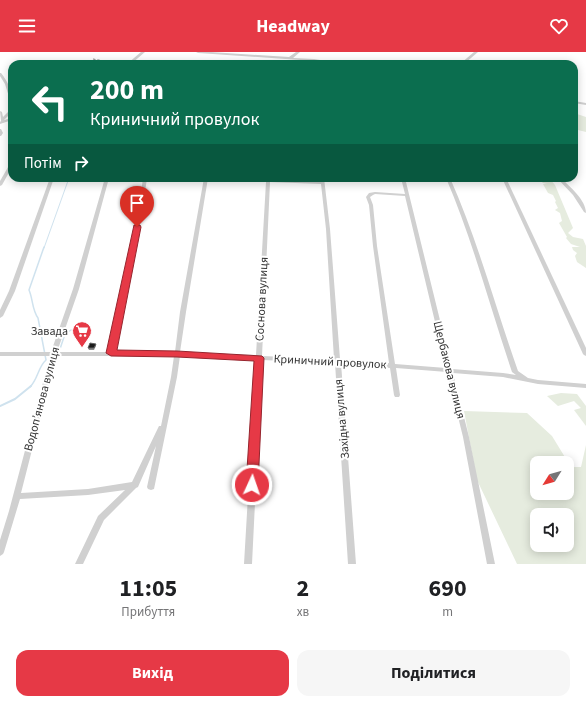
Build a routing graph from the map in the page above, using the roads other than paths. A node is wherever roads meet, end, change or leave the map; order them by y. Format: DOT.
graph roads {
  1 [pos="143,52"];
  2 [pos="198,52"];
  3 [pos="298,52"];
  4 [pos="476,52"];
  5 [pos="290,58"];
  6 [pos="134,60"];
  7 [pos="308,60"];
  8 [pos="467,60"];
  9 [pos="0,74"];
  10 [pos="8,84"];
  11 [pos="0,112"];
  12 [pos="2,121"];
  13 [pos="0,130"];
  14 [pos="0,135"];
  15 [pos="0,173"];
  16 [pos="7,173"];
  17 [pos="51,182"];
  18 [pos="106,182"];
  19 [pos="144,182"];
  20 [pos="205,182"];
  21 [pos="268,182"];
  22 [pos="322,182"];
  23 [pos="404,182"];
  24 [pos="450,182"];
  25 [pos="506,182"];
  26 [pos="563,182"];
  27 [pos="0,185"];
  28 [pos="407,195"];
  29 [pos="586,212"];
  30 [pos="0,316"];
  31 [pos="51,353"];
  32 [pos="111,353"];
  33 [pos="0,354"];
  34 [pos="177,354"];
  35 [pos="586,354"];
  36 [pos="259,358"];
  37 [pos="337,361"];
  38 [pos="393,365"];
  39 [pos="449,370"];
  40 [pos="515,372"];
  41 [pos="503,375"];
  42 [pos="529,380"];
  43 [pos="586,386"];
  44 [pos="397,395"];
  45 [pos="166,417"];
  46 [pos="135,484"];
  47 [pos="151,487"];
  48 [pos="17,496"];
  49 [pos="0,552"];
  50 [pos="79,564"];
  51 [pos="248,564"];
  52 [pos="352,564"];
  53 [pos="491,564"];
  1 -- 6 [label="street"];
  2 -- 5 [label="street"];
  3 -- 5 [label="street"];
  4 -- 8 [label="street"];
  5 -- 7 [label="street"];
  9 -- 10 [label="street"];
  11 -- 12 [label="street"];
  13 -- 14 [label="street"];
  15 -- 16 [label="street"];
  16 -- 27 [label="street"];
  17 -- 30 [label="street"];
  18 -- 31 [label="street, Водоп’янова вулиця"];
  19 -- 32 [label="street"];
  20 -- 34 [label="street"];
  21 -- 36 [label="street, Соснова вулиця"];
  22 -- 37 [label="street, Західна вулиця"];
  23 -- 28 [label="street, Щербакова вулиця"];
  24 -- 40 [label="street"];
  25 -- 35 [label="street"];
  26 -- 29 [label="street"];
  28 -- 38 [label="street"];
  28 -- 39 [label="street, Щербакова вулиця"];
  31 -- 32 [label="street, Криничний провулок"];
  31 -- 33 [label="street, Криничний провулок"];
  31 -- 48 [label="street, Водоп’янова вулиця"];
  32 -- 34 [label="street, Криничний провулок"];
  34 -- 36 [label="street, Криничний провулок"];
  34 -- 45 [label="street"];
  36 -- 37 [label="street, Криничний провулок"];
  36 -- 51 [label="street, Соснова вулиця"];
  37 -- 38 [label="street, Криничний провулок"];
  37 -- 52 [label="street, Західна вулиця"];
  38 -- 39 [label="street, Криничний провулок"];
  38 -- 44 [label="street"];
  39 -- 41 [label="street, Криничний провулок"];
  39 -- 53 [label="street, Щербакова вулиця"];
  40 -- 41 [label="street"];
  40 -- 42 [label="street"];
  41 -- 42 [label="street, Криничний провулок"];
  42 -- 43 [label="street, Криничний провулок"];
  45 -- 46 [label="street"];
  45 -- 47 [label="street"];
  46 -- 48 [label="street"];
  46 -- 50 [label="street"];
  48 -- 49 [label="street, Водоп’янова вулиця"];
}
